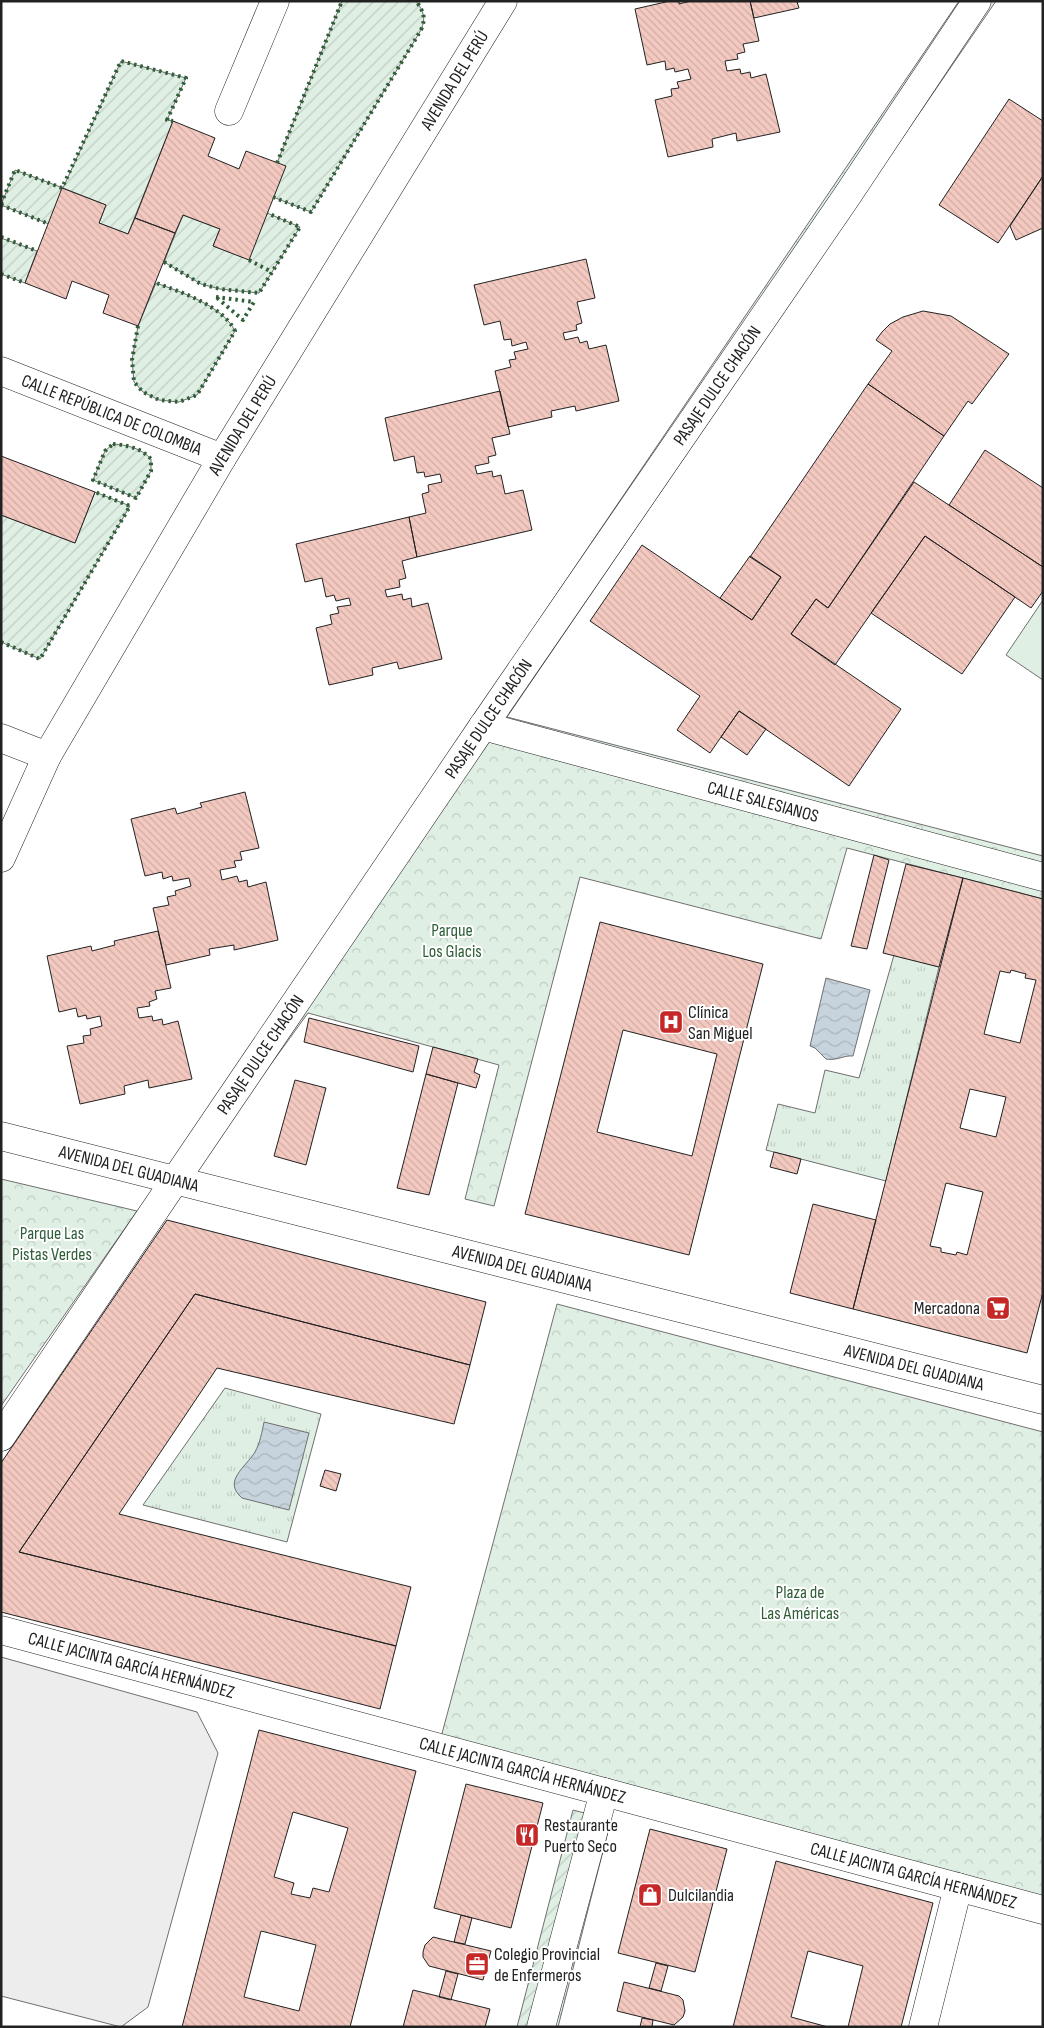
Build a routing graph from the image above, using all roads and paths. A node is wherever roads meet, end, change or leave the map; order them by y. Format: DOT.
graph roads {
  1 [pos="274,1"];
  2 [pos="977,1"];
  3 [pos="500,2"];
  4 [pos="230,111"];
  5 [pos="1,370"];
  6 [pos="222,458"];
  7 [pos="483,726"];
  8 [pos="1,738"];
  9 [pos="47,756"];
  10 [pos="1,858"];
  11 [pos="1043,877"];
  12 [pos="1,1136"];
  13 [pos="176,1180"];
  14 [pos="1043,1400"];
  15 [pos="1,1437"];
  16 [pos="1,1630"];
  17 [pos="604,1792"];
  18 [pos="958,1887"];
  19 [pos="1043,1910"];
  20 [pos="541,2027"];
  21 [pos="922,2027"];
  1 -- 4 [label="street"];
  2 -- 7 [label="street, PASAJE DULCE CHACÓN"];
  3 -- 6 [label="street, AVENIDA DEL PERÚ"];
  5 -- 6 [label="street, CALLE REPÚBLICA DE COLOMBIA"];
  6 -- 9 [label="street, AVENIDA DEL PERÚ"];
  7 -- 11 [label="street, CALLE SALESIANOS"];
  7 -- 13 [label="street, PASAJE DULCE CHACÓN"];
  8 -- 9 [label="street"];
  9 -- 10 [label="street, AVENIDA DEL PERÚ"];
  12 -- 13 [label="street, AVENIDA DEL GUADIANA"];
  13 -- 14 [label="street, AVENIDA DEL GUADIANA"];
  13 -- 15 [label="street, PASAJE DULCE CHACÓN"];
  16 -- 17 [label="street, CALLE JACINTA GARCÍA HERNÁNDEZ"];
  17 -- 18 [label="street, CALLE JACINTA GARCÍA HERNÁNDEZ"];
  17 -- 20 [label="street"];
  18 -- 19 [label="street, CALLE JACINTA GARCÍA HERNÁNDEZ"];
  18 -- 21 [label="street"];
}
